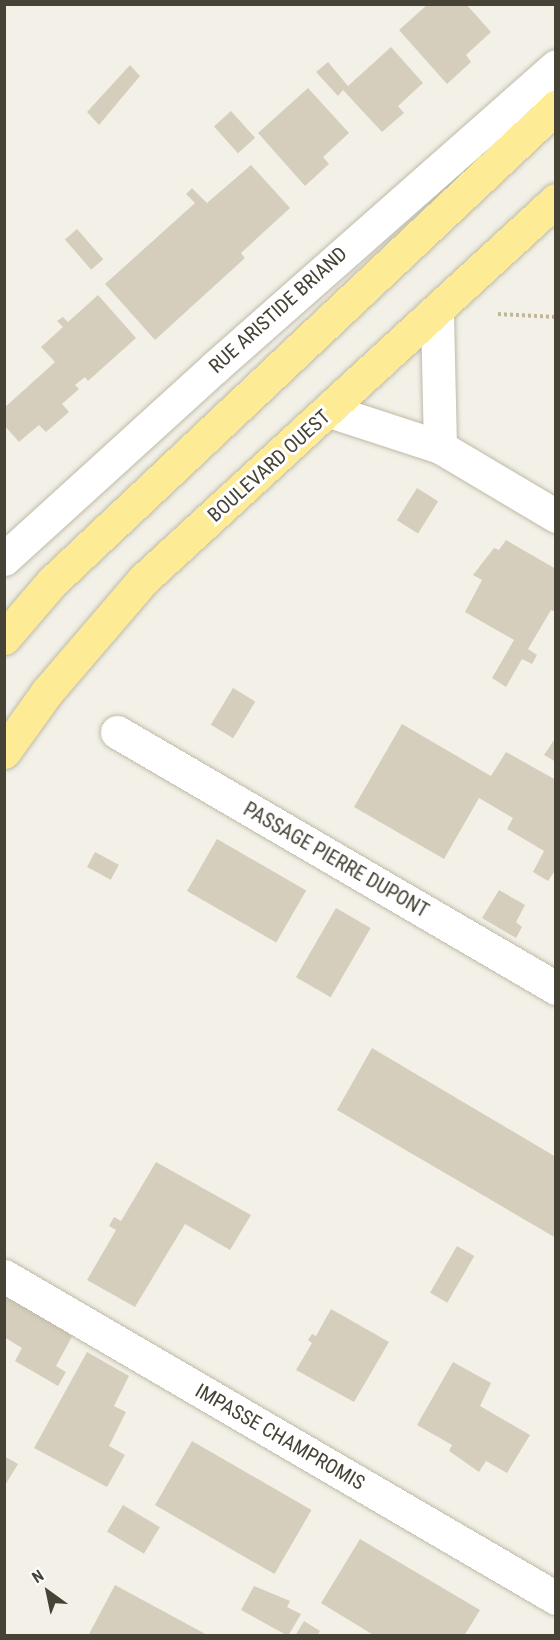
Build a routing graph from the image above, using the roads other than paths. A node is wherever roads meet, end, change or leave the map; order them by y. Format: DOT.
graph roads {
  1 [pos="555,66"];
  2 [pos="555,107"];
  3 [pos="555,200"];
  4 [pos="437,311"];
  5 [pos="330,411"];
  6 [pos="440,447"];
  7 [pos="555,516"];
  8 [pos="4,559"];
  9 [pos="4,638"];
  10 [pos="117,732"];
  11 [pos="4,753"];
  12 [pos="555,988"];
  13 [pos="4,1276"];
  14 [pos="555,1598"];
  1 -- 8 [label="street, RUE ARISTIDE BRIAND"];
  2 -- 9 [label="main road"];
  3 -- 4 [label="main road, BOULEVARD OUEST"];
  4 -- 5 [label="main road, BOULEVARD OUEST"];
  4 -- 6 [label="street"];
  5 -- 6 [label="street"];
  5 -- 11 [label="main road, BOULEVARD OUEST"];
  6 -- 7 [label="street"];
  10 -- 12 [label="street, PASSAGE PIERRE DUPONT"];
  13 -- 14 [label="street, IMPASSE CHAMPROMIS"];
}
